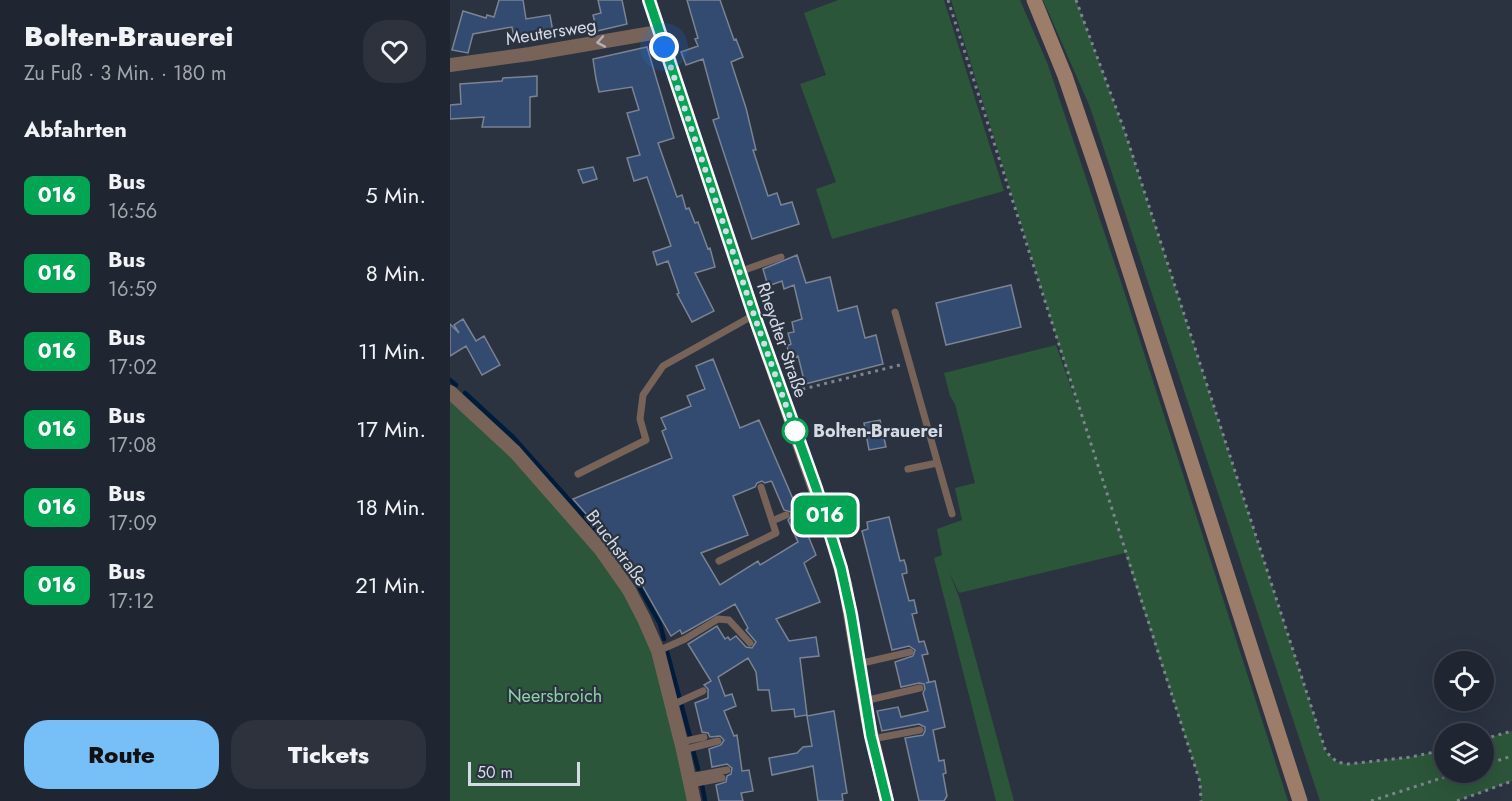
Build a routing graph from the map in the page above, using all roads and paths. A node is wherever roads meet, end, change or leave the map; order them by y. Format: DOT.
graph roads {
  1 [pos="649,0"];
  2 [pos="948,0"];
  3 [pos="1034,0"];
  4 [pos="1076,0"];
  5 [pos="658,32"];
  6 [pos="450,65"];
  7 [pos="781,257"];
  8 [pos="739,272"];
  9 [pos="894,312"];
  10 [pos="754,315"];
  11 [pos="909,363"];
  12 [pos="450,392"];
  13 [pos="782,394"];
  14 [pos="937,463"];
  15 [pos="908,469"];
  16 [pos="578,474"];
  17 [pos="761,487"];
  18 [pos="820,502"];
  19 [pos="798,511"];
  20 [pos="952,514"];
  21 [pos="786,515"];
  22 [pos="772,521"];
  23 [pos="719,561"];
  24 [pos="750,643"];
  25 [pos="664,649"];
  26 [pos="910,652"];
  27 [pos="858,664"];
  28 [pos="920,688"];
  29 [pos="703,691"];
  30 [pos="864,701"];
  31 [pos="678,702"];
  32 [pos="920,730"];
  33 [pos="1512,731"];
  34 [pos="1494,736"];
  35 [pos="704,737"];
  36 [pos="871,740"];
  37 [pos="718,741"];
  38 [pos="689,744"];
  39 [pos="1434,752"];
  40 [pos="1512,756"];
  41 [pos="1494,762"];
  42 [pos="727,770"];
  43 [pos="722,778"];
  44 [pos="697,779"];
  45 [pos="1434,780"];
  46 [pos="1512,781"];
  47 [pos="694,801"];
  48 [pos="887,801"];
  49 [pos="1201,801"];
  50 [pos="1300,801"];
  51 [pos="1371,801"];
  52 [pos="1457,801"];
  1 -- 5 [label="street, Rheydter Straße"];
  2 -- 49 [label="path"];
  3 -- 50 [label="main road"];
  4 -- 39 [label="path"];
  5 -- 6 [label="street, Meutersweg, one-way"];
  5 -- 8 [label="street, Rheydter Straße"];
  7 -- 8 [label="lane"];
  8 -- 10 [label="street, Rheydter Straße"];
  9 -- 11 [label="lane"];
  10 -- 13 [label="street, Rheydter Straße"];
  10 -- 16 [label="lane"];
  11 -- 13 [label="path"];
  11 -- 14 [label="lane"];
  12 -- 25 [label="street, Bruchstraße"];
  13 -- 18 [label="street, Rheydter Straße"];
  14 -- 15 [label="lane"];
  14 -- 20 [label="lane"];
  17 -- 22 [label="lane"];
  18 -- 19 [label="lane"];
  18 -- 27 [label="street, Rheydter Straße"];
  21 -- 22 [label="lane"];
  22 -- 23 [label="lane"];
  24 -- 25 [label="lane"];
  25 -- 31 [label="street, Bruchstraße"];
  26 -- 27 [label="lane"];
  27 -- 30 [label="street, Rheydter Straße"];
  28 -- 30 [label="lane"];
  29 -- 31 [label="lane"];
  30 -- 36 [label="street, Rheydter Straße"];
  31 -- 38 [label="street, Bruchstraße"];
  32 -- 36 [label="lane"];
  33 -- 34 [label="path"];
  35 -- 38 [label="lane"];
  36 -- 48 [label="street, Rheydter Straße"];
  37 -- 38 [label="lane"];
  38 -- 44 [label="street, Bruchstraße"];
  40 -- 41 [label="path"];
  42 -- 44 [label="lane"];
  43 -- 44 [label="lane"];
  44 -- 47 [label="street, Bruchstraße"];
  45 -- 51 [label="path"];
  46 -- 52 [label="path"];
}
